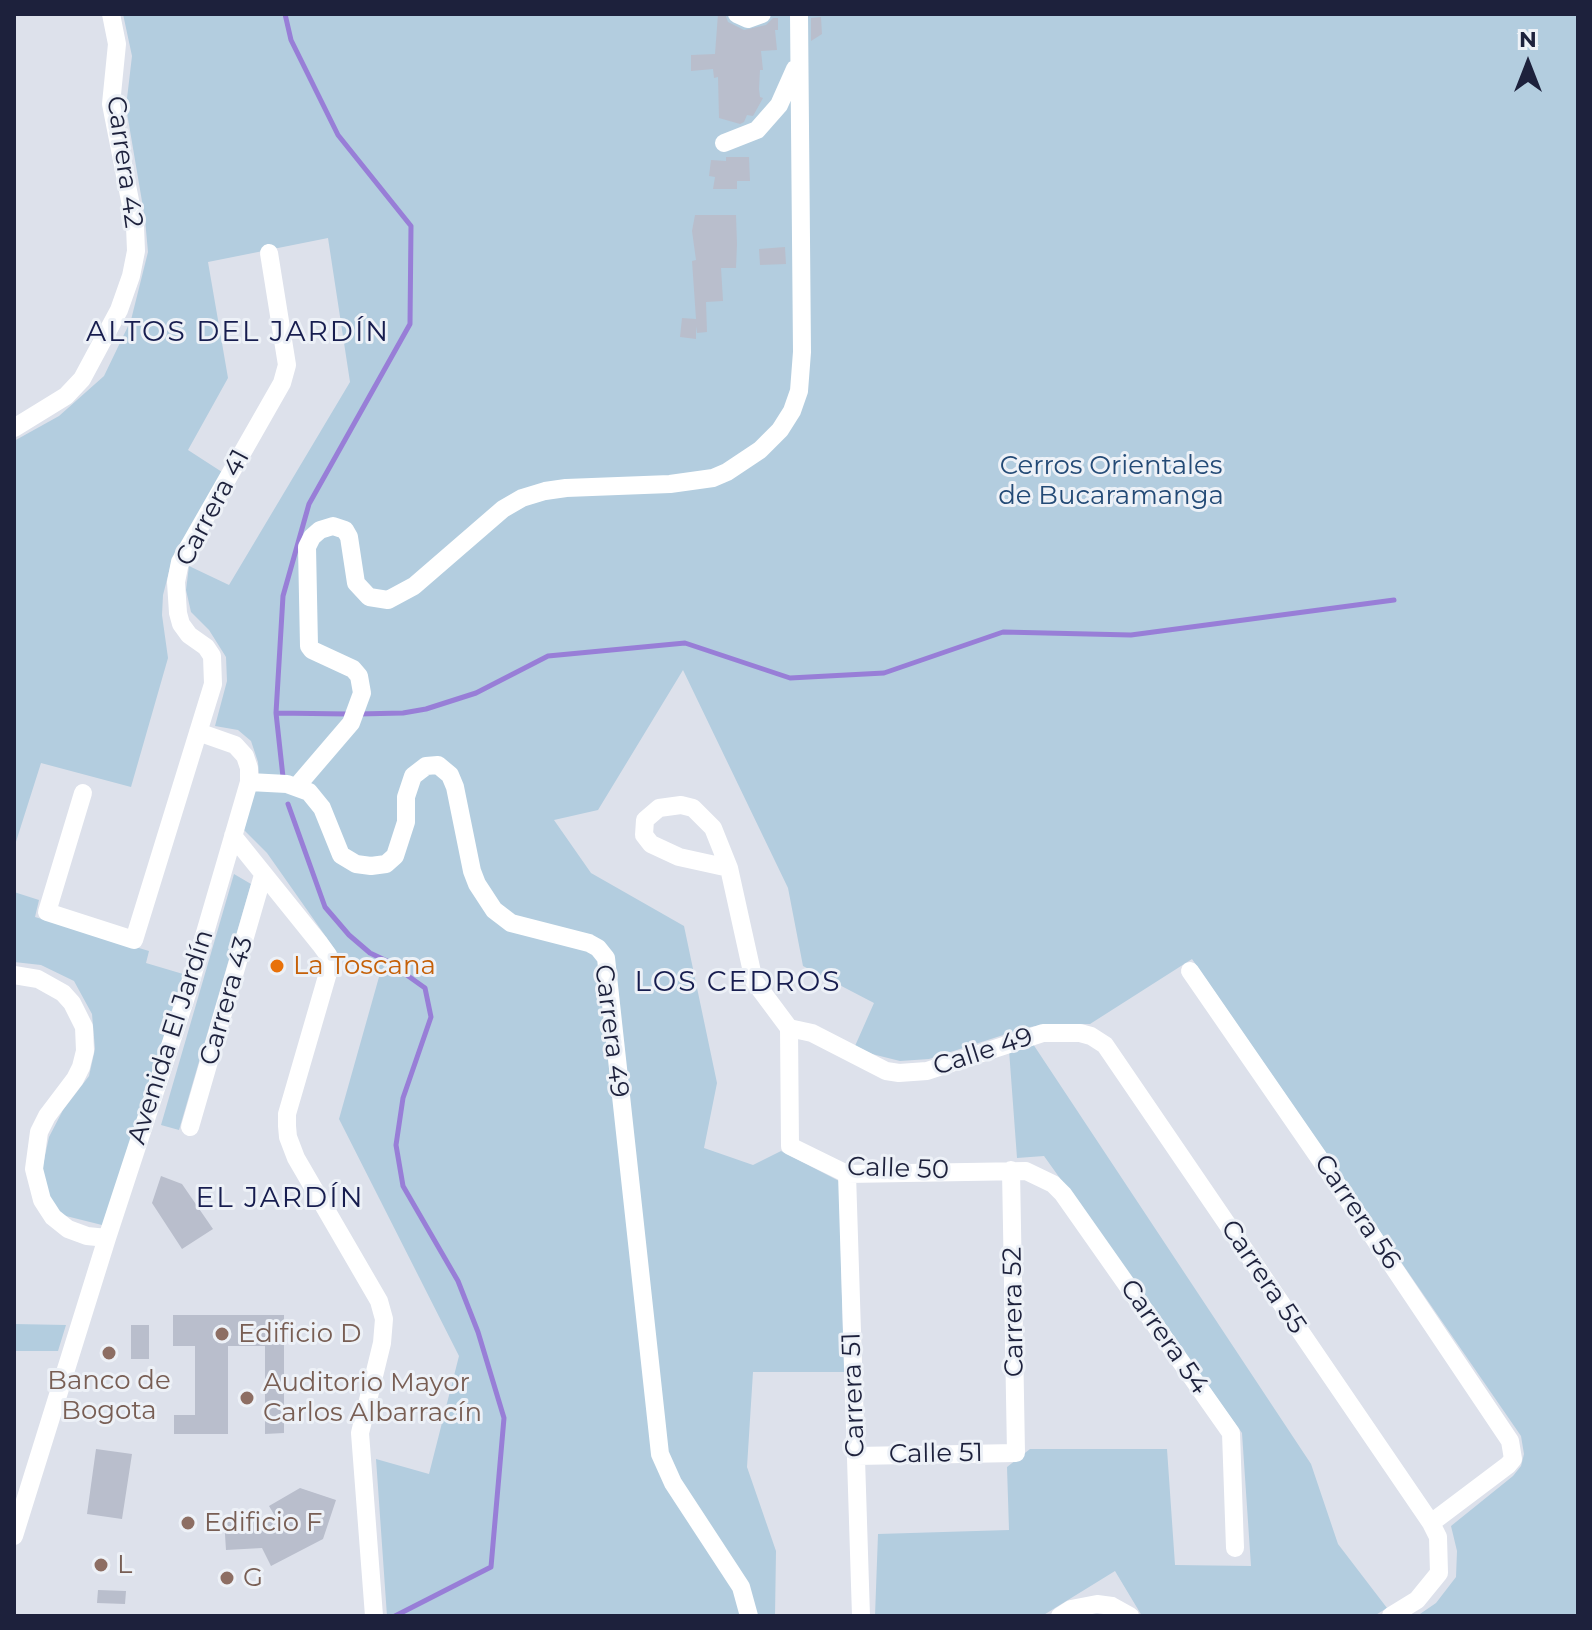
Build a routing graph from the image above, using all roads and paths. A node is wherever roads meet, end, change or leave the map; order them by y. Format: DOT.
graph roads {
  1 [pos="111,14"];
  2 [pos="737,14"];
  3 [pos="762,14"];
  4 [pos="799,14"];
  5 [pos="798,63"];
  6 [pos="724,143"];
  7 [pos="269,253"];
  8 [pos="14,428"];
  9 [pos="198,732"];
  10 [pos="249,782"];
  11 [pos="297,786"];
  12 [pos="83,793"];
  13 [pos="233,836"];
  14 [pos="729,868"];
  15 [pos="263,875"];
  16 [pos="1190,971"];
  17 [pos="14,975"];
  18 [pos="789,1028"];
  19 [pos="1091,1036"];
  20 [pos="190,1127"];
  21 [pos="1011,1170"];
  22 [pos="847,1174"];
  23 [pos="107,1238"];
  24 [pos="1016,1453"];
  25 [pos="856,1456"];
  26 [pos="1431,1523"];
  27 [pos="14,1536"];
  28 [pos="1235,1548"];
  29 [pos="1128,1614"];
  30 [pos="374,1615"];
  31 [pos="749,1616"];
  32 [pos="861,1616"];
  33 [pos="1060,1616"];
  34 [pos="1391,1616"];
  1 -- 8 [label="street, Carrera 42"];
  2 -- 3 [label="street"];
  4 -- 5 [label="street"];
  5 -- 6 [label="street"];
  5 -- 11 [label="street"];
  7 -- 9 [label="street, Carrera 41"];
  9 -- 10 [label="street"];
  9 -- 12 [label="street, Carrera 41"];
  10 -- 11 [label="street"];
  10 -- 13 [label="street, Avenida El Jardín"];
  11 -- 31 [label="street, Carrera 49"];
  13 -- 15 [label="street"];
  13 -- 23 [label="street, Avenida El Jardín"];
  14 -- 14 [label="street"];
  14 -- 18 [label="street"];
  15 -- 20 [label="street, Carrera 43"];
  15 -- 30 [label="street"];
  16 -- 26 [label="street, Carrera 56"];
  17 -- 23 [label="street"];
  18 -- 19 [label="street, Calle 49"];
  18 -- 22 [label="street, Calle 50"];
  19 -- 26 [label="street, Carrera 55"];
  21 -- 22 [label="street, Calle 50"];
  21 -- 24 [label="street, Carrera 52"];
  21 -- 28 [label="street, Carrera 54"];
  22 -- 25 [label="street, Carrera 51"];
  23 -- 27 [label="street, Avenida El Jardín"];
  24 -- 25 [label="street, Calle 51"];
  25 -- 32 [label="street, Carrera 51"];
  26 -- 34 [label="street"];
  29 -- 33 [label="street"];
}
